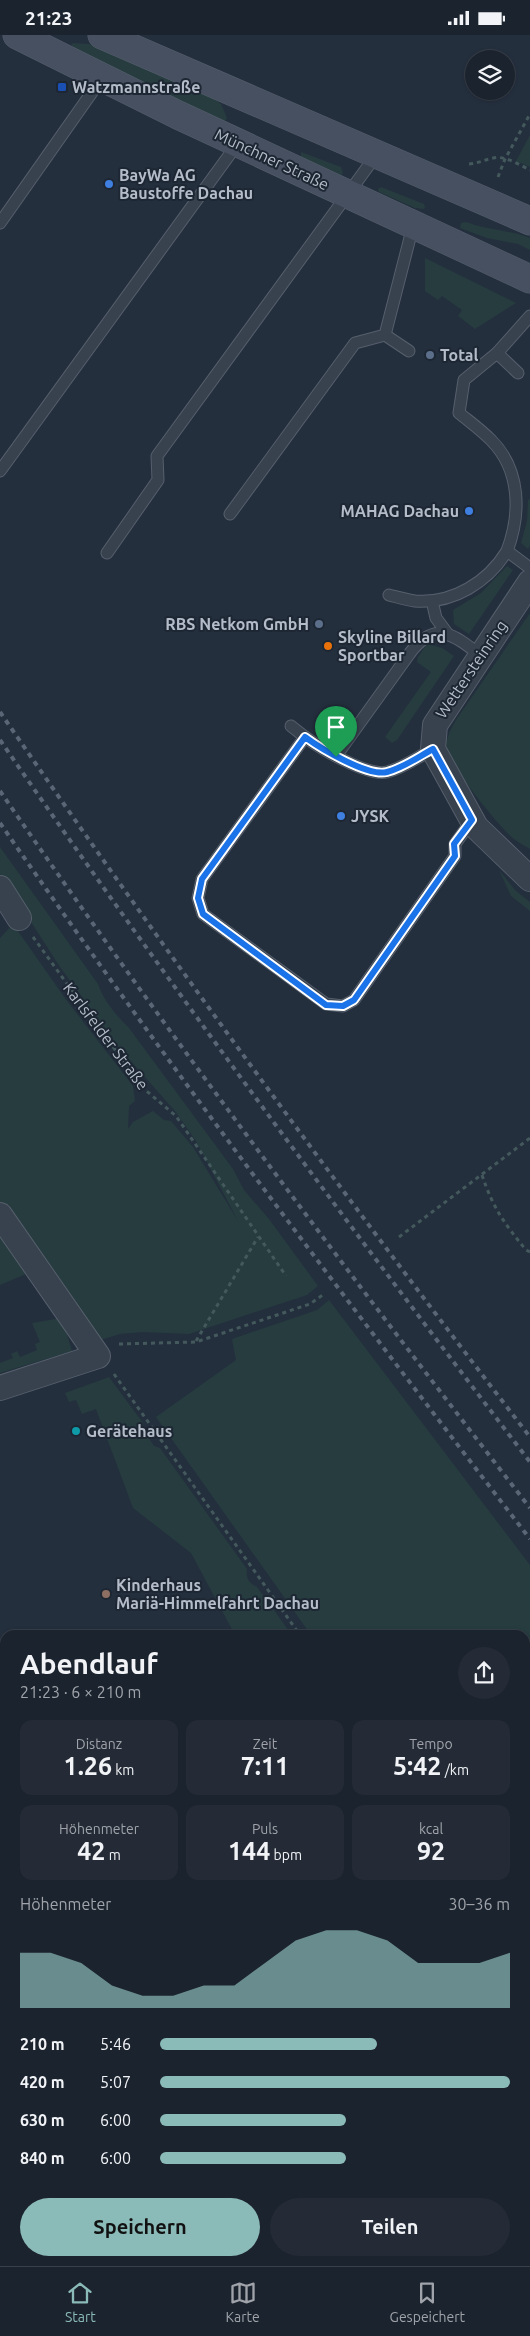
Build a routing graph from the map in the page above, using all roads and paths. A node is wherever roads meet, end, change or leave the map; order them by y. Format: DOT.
graph roads {
  1 [pos="17,35"];
  2 [pos="102,35"];
  3 [pos="102,78"];
  4 [pos="530,114"];
  5 [pos="238,143"];
  6 [pos="376,155"];
  7 [pos="347,194"];
  8 [pos="488,203"];
  9 [pos="530,221"];
  10 [pos="0,223"];
  11 [pos="413,225"];
  12 [pos="530,279"];
  13 [pos="530,316"];
  14 [pos="385,335"];
  15 [pos="409,351"];
  16 [pos="497,353"];
  17 [pos="452,373"];
  18 [pos="518,373"];
  19 [pos="464,380"];
  20 [pos="0,471"];
  21 [pos="230,514"];
  22 [pos="506,551"];
  23 [pos="107,553"];
  24 [pos="530,568"];
  25 [pos="530,582"];
  26 [pos="389,595"];
  27 [pos="432,601"];
  28 [pos="447,633"];
  29 [pos="480,655"];
  30 [pos="291,726"];
  31 [pos="305,737"];
  32 [pos="433,749"];
  33 [pos="336,757"];
  34 [pos="472,820"];
  35 [pos="530,879"];
  36 [pos="0,888"];
  37 [pos="19,918"];
  38 [pos="530,1138"];
  39 [pos="482,1175"];
  40 [pos="0,1215"];
  41 [pos="258,1237"];
  42 [pos="399,1237"];
  43 [pos="530,1252"];
  44 [pos="286,1275"];
  45 [pos="324,1294"];
  46 [pos="196,1342"];
  47 [pos="98,1356"];
  48 [pos="0,1388"];
  49 [pos="296,1630"];
  1 -- 3 [label="main road, Münchner Straße"];
  2 -- 6 [label="main road"];
  3 -- 5 [label="main road, Münchner Straße"];
  3 -- 10 [label="lane"];
  4 -- 8 [label="path"];
  5 -- 7 [label="main road, Münchner Straße"];
  5 -- 20 [label="lane"];
  6 -- 7 [label="lane"];
  6 -- 8 [label="main road"];
  7 -- 11 [label="main road, Münchner Straße"];
  7 -- 23 [label="lane"];
  8 -- 9 [label="main road"];
  11 -- 12 [label="main road, Münchner Straße"];
  11 -- 14 [label="lane"];
  13 -- 16 [label="lane"];
  14 -- 15 [label="lane"];
  14 -- 21 [label="lane"];
  16 -- 18 [label="lane"];
  16 -- 19 [label="lane"];
  17 -- 19 [label="lane"];
  19 -- 22 [label="lane"];
  22 -- 24 [label="lane"];
  22 -- 27 [label="lane"];
  25 -- 29 [label="street, Wettersteinring"];
  26 -- 27 [label="lane"];
  27 -- 28 [label="lane"];
  28 -- 29 [label="lane"];
  28 -- 33 [label="lane"];
  29 -- 32 [label="street, Wettersteinring"];
  30 -- 31 [label="lane"];
  31 -- 33 [label="lane"];
  31 -- 34 [label="lane"];
  32 -- 33 [label="lane"];
  32 -- 34 [label="street"];
  34 -- 35 [label="street"];
  36 -- 37 [label="street"];
  37 -- 41 [label="path, Karlsfelder Straße"];
  38 -- 39 [label="path"];
  39 -- 42 [label="path"];
  39 -- 43 [label="path"];
  40 -- 47 [label="street"];
  41 -- 44 [label="path, Karlsfelder Straße"];
  41 -- 46 [label="path"];
  45 -- 46 [label="path"];
  46 -- 47 [label="path"];
  47 -- 48 [label="street"];
  47 -- 49 [label="path"];
}
